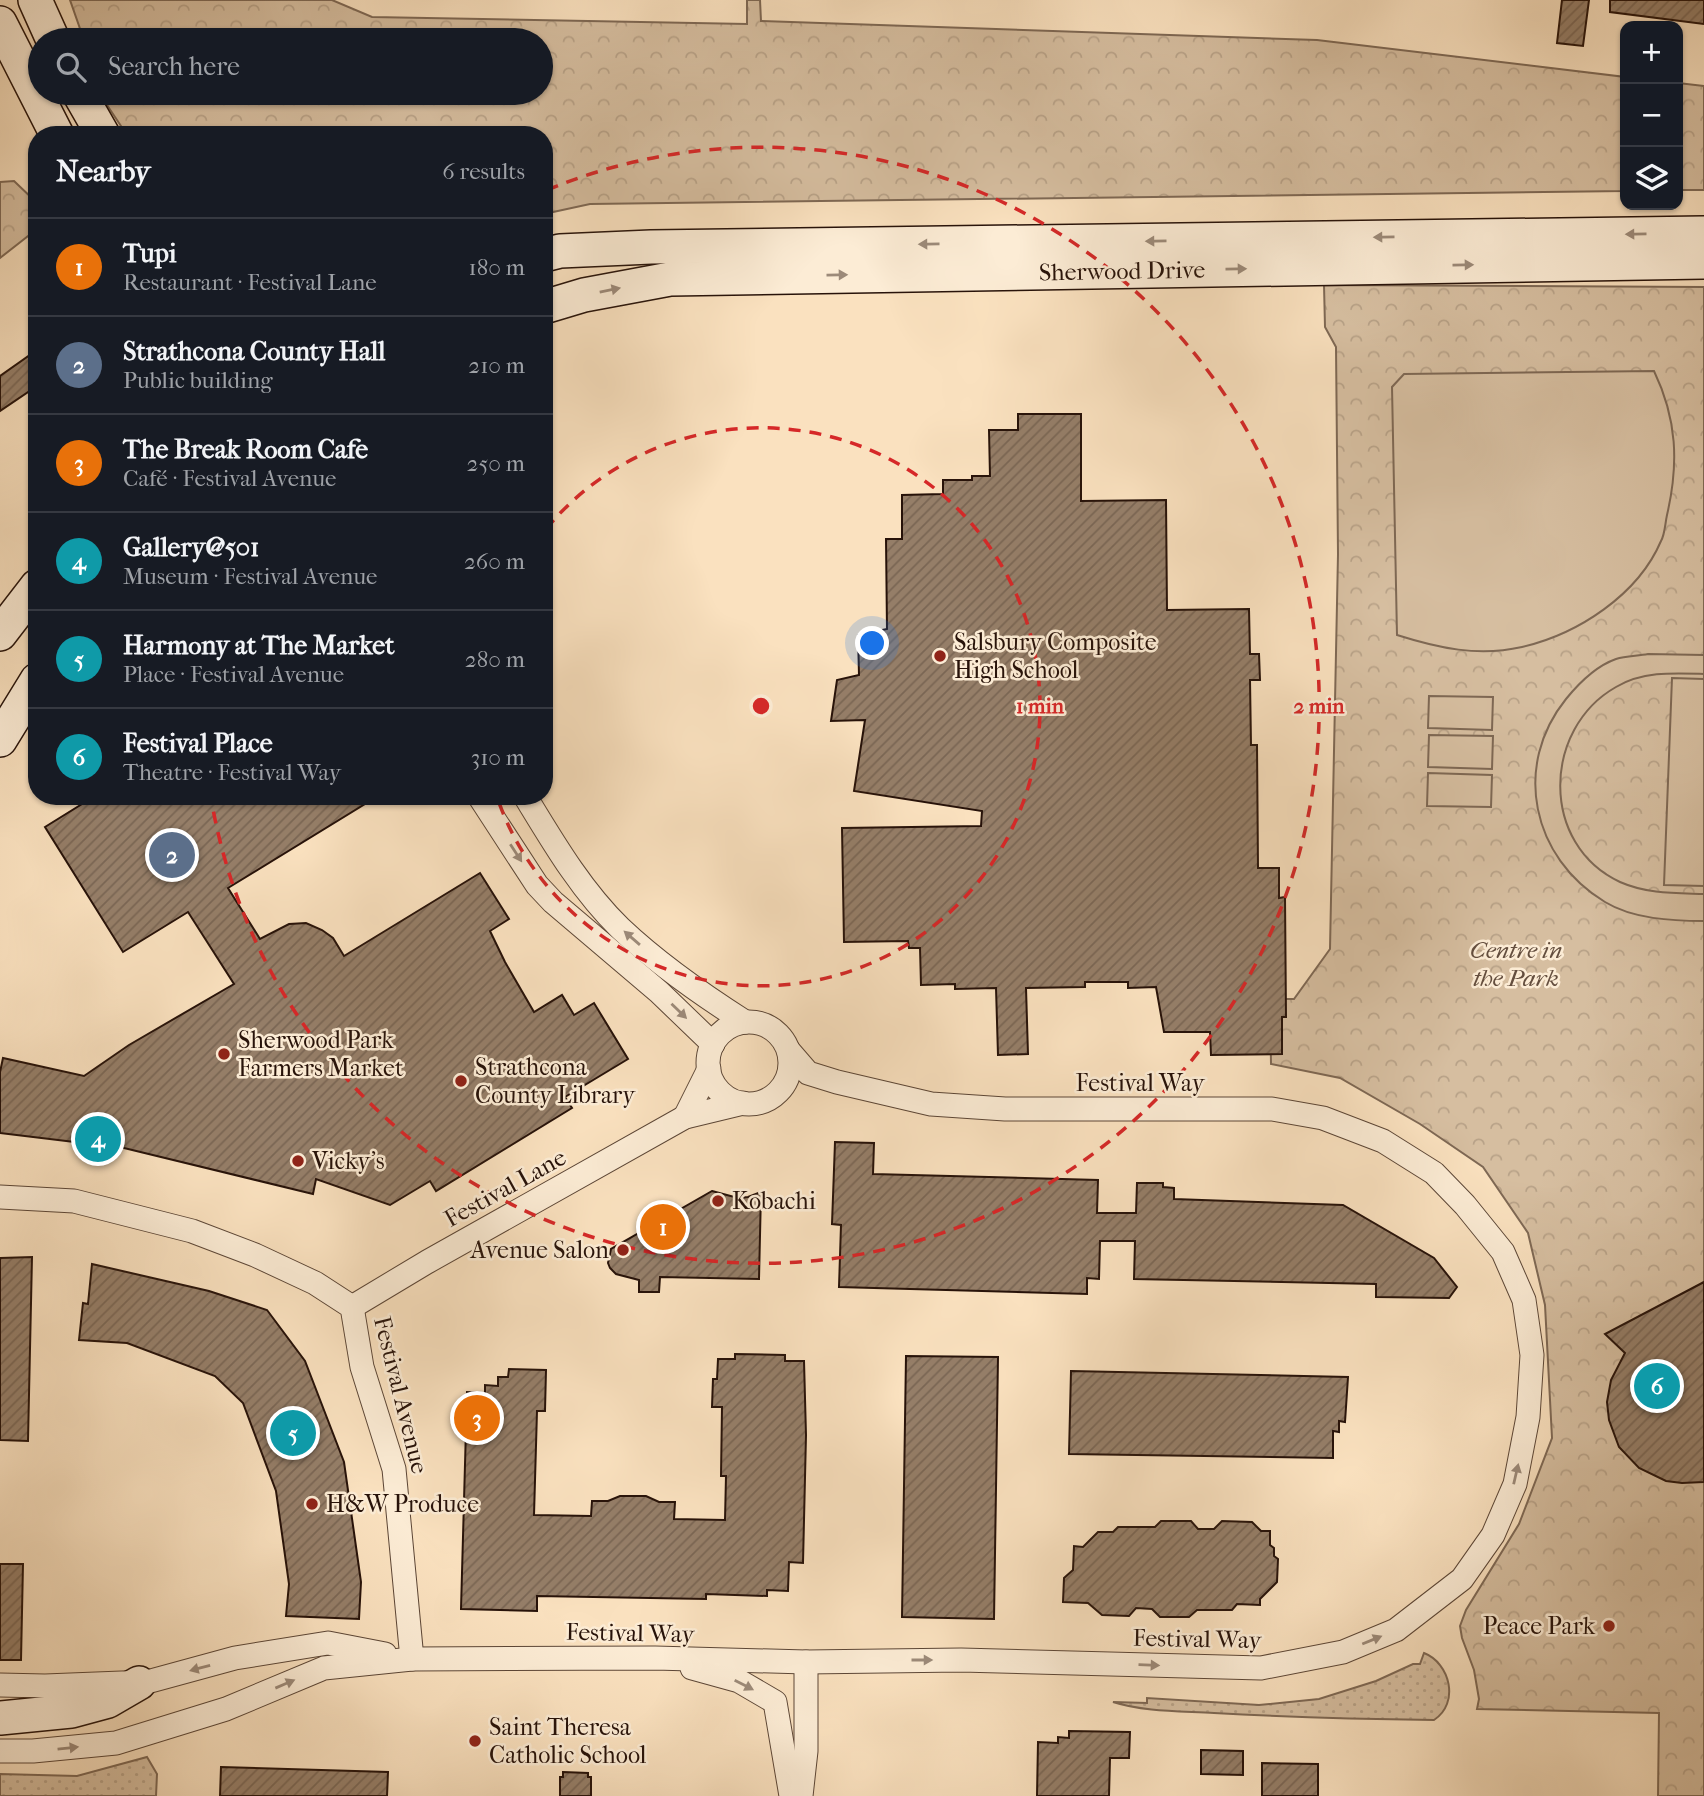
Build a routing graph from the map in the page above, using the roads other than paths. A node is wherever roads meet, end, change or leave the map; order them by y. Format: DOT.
graph roads {
  1 [pos="35,0"];
  2 [pos="0,23"];
  3 [pos="48,28"];
  4 [pos="28,78"];
  5 [pos="42,105"];
  6 [pos="86,105"];
  7 [pos="52,126"];
  8 [pos="98,126"];
  9 [pos="1704,233"];
  10 [pos="553,253"];
  11 [pos="1704,262"];
  12 [pos="553,304"];
  13 [pos="28,598"];
  14 [pos="0,634"];
  15 [pos="28,695"];
  16 [pos="0,740"];
  17 [pos="484,805"];
  18 [pos="531,805"];
  19 [pos="745,1022"];
  20 [pos="713,1044"];
  21 [pos="789,1051"];
  22 [pos="709,1069"];
  23 [pos="743,1103"];
  24 [pos="685,1117"];
  25 [pos="0,1197"];
  26 [pos="352,1307"];
  27 [pos="655,1658"];
  28 [pos="412,1659"];
  29 [pos="806,1662"];
  30 [pos="139,1683"];
  31 [pos="0,1685"];
  32 [pos="0,1718"];
  33 [pos="0,1751"];
  34 [pos="791,1796"];
  35 [pos="801,1796"];
  1 -- 3 [label="main road"];
  2 -- 4 [label="main road"];
  5 -- 7 [label="main road"];
  6 -- 8 [label="main road"];
  9 -- 10 [label="main road, Sherwood Drive, one-way"];
  12 -- 11 [label="main road, Sherwood Drive, one-way"];
  13 -- 14 [label="main road"];
  15 -- 16 [label="main road"];
  17 -- 20 [label="street, one-way"];
  19 -- 18 [label="street, one-way"];
  19 -- 20 [label="street"];
  19 -- 21 [label="street"];
  20 -- 22 [label="street"];
  21 -- 23 [label="street"];
  29 -- 21 [label="street, Festival Way, one-way"];
  22 -- 23 [label="street"];
  22 -- 24 [label="street"];
  23 -- 24 [label="street, Festival Lane"];
  24 -- 26 [label="street, Festival Lane"];
  25 -- 26 [label="street, Festival Avenue"];
  26 -- 28 [label="street, Festival Avenue"];
  27 -- 28 [label="street, Festival Way"];
  27 -- 29 [label="street, Festival Way"];
  27 -- 34 [label="street, one-way"];
  28 -- 30 [label="street, Festival Way, one-way"];
  33 -- 28 [label="street, Festival Way, one-way"];
  29 -- 35 [label="street"];
  30 -- 31 [label="street, Festival Way"];
  30 -- 32 [label="main road"];
}
